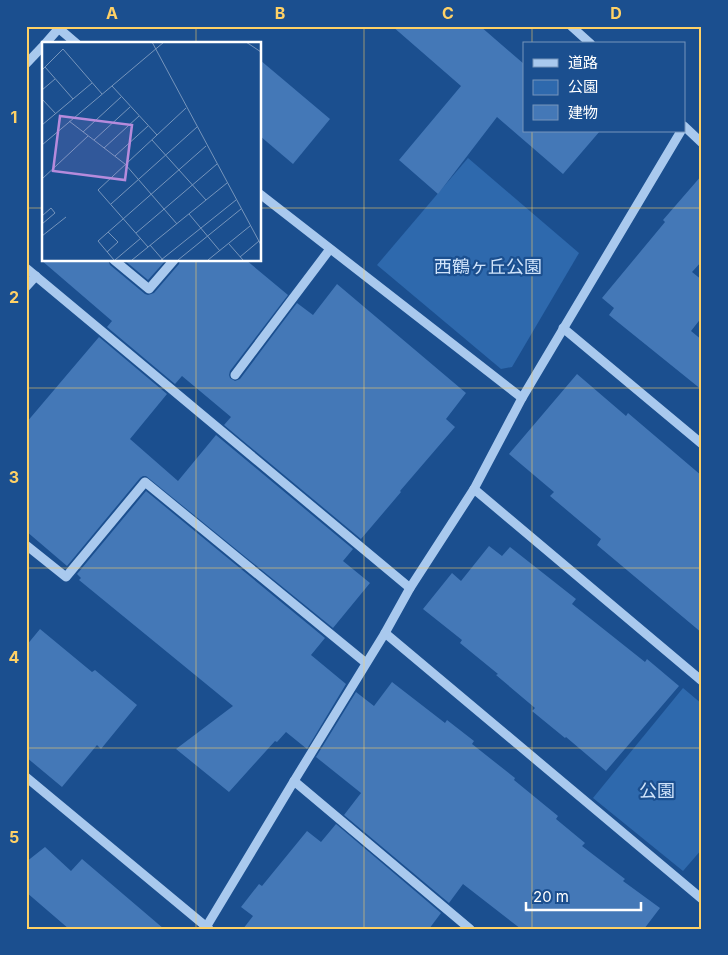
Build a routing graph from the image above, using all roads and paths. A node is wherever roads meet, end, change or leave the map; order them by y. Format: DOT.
graph roads {
  1 [pos="571,26"];
  2 [pos="58,27"];
  3 [pos="46,42"];
  4 [pos="75,42"];
  5 [pos="589,42"];
  6 [pos="42,46"];
  7 [pos="26,64"];
  8 [pos="686,128"];
  9 [pos="680,132"];
  10 [pos="702,143"];
  11 [pos="261,195"];
  12 [pos="330,249"];
  13 [pos="115,261"];
  14 [pos="173,261"];
  15 [pos="26,268"];
  16 [pos="36,276"];
  17 [pos="26,287"];
  18 [pos="563,328"];
  19 [pos="235,375"];
  20 [pos="522,398"];
  21 [pos="702,444"];
  22 [pos="474,489"];
  23 [pos="26,545"];
  24 [pos="410,588"];
  25 [pos="385,633"];
  26 [pos="366,663"];
  27 [pos="702,681"];
  28 [pos="26,777"];
  29 [pos="294,781"];
  30 [pos="702,899"];
  31 [pos="207,928"];
  32 [pos="470,929"];
  1 -- 5 [label="street"];
  2 -- 3 [label="street"];
  2 -- 4 [label="street"];
  6 -- 7 [label="street"];
  8 -- 10 [label="street"];
  9 -- 18 [label="street"];
  11 -- 12 [label="street"];
  12 -- 19 [label="street"];
  12 -- 20 [label="street"];
  13 -- 14 [label="street"];
  15 -- 16 [label="street"];
  16 -- 17 [label="street"];
  16 -- 24 [label="street"];
  18 -- 20 [label="street"];
  18 -- 21 [label="street"];
  20 -- 22 [label="street"];
  22 -- 24 [label="street"];
  22 -- 27 [label="street"];
  23 -- 26 [label="street"];
  24 -- 25 [label="street"];
  25 -- 26 [label="street"];
  25 -- 30 [label="street"];
  26 -- 29 [label="street"];
  28 -- 31 [label="street"];
  29 -- 31 [label="street"];
  29 -- 32 [label="street"];
}
